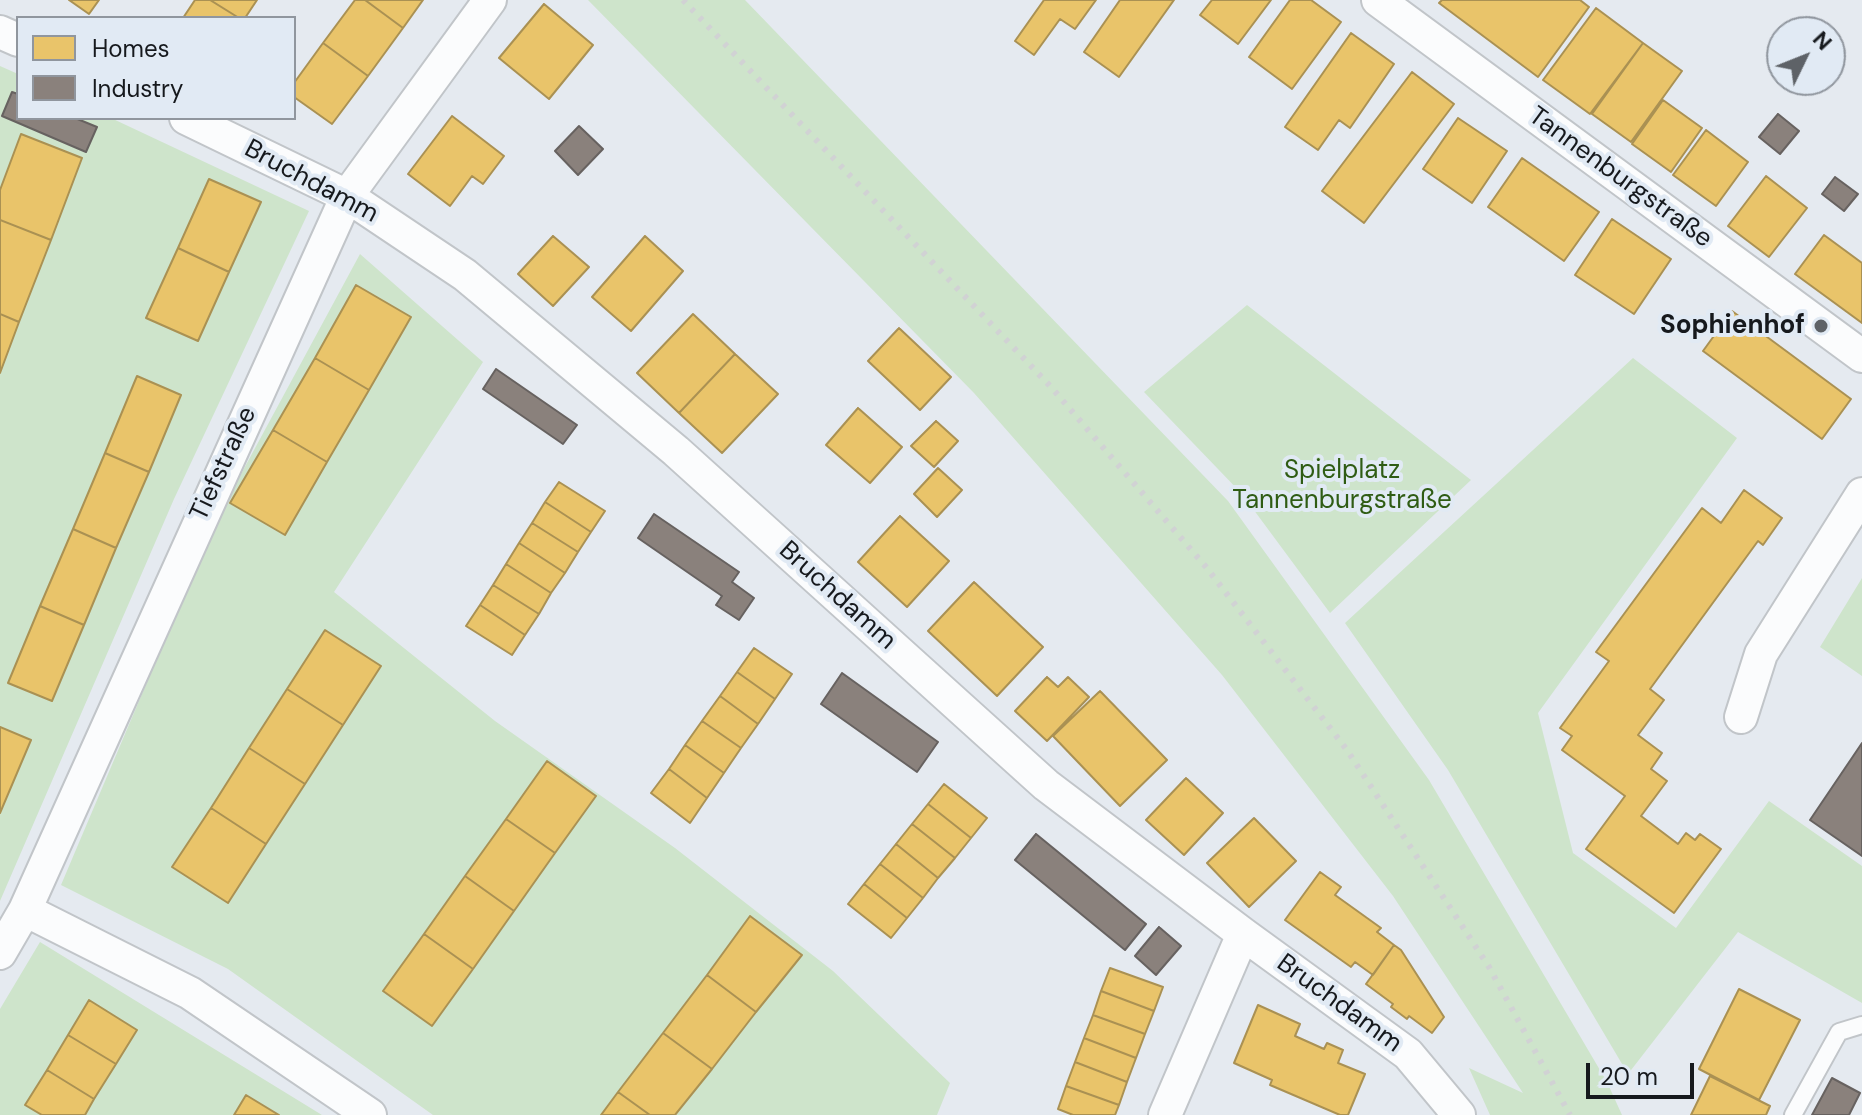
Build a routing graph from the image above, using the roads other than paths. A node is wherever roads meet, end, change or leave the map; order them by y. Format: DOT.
graph roads {
  1 [pos="490,0"];
  2 [pos="1378,0"];
  3 [pos="190,120"];
  4 [pos="347,196"];
  5 [pos="1862,356"];
  6 [pos="1862,494"];
  7 [pos="1741,717"];
  8 [pos="25,910"];
  9 [pos="1243,934"];
  10 [pos="0,953"];
  11 [pos="1862,1025"];
  12 [pos="370,1115"];
  13 [pos="1165,1115"];
  14 [pos="1459,1115"];
  15 [pos="1793,1115"];
  1 -- 4 [label="street, Tiefstraße"];
  2 -- 5 [label="street, Tannenburgstraße"];
  3 -- 4 [label="street, Bruchdamm"];
  4 -- 8 [label="street, Tiefstraße"];
  4 -- 9 [label="street, Bruchdamm"];
  6 -- 7 [label="street"];
  8 -- 10 [label="street, Tiefstraße"];
  8 -- 12 [label="street"];
  9 -- 13 [label="street"];
  9 -- 14 [label="street, Bruchdamm"];
  11 -- 15 [label="lane"];
}
